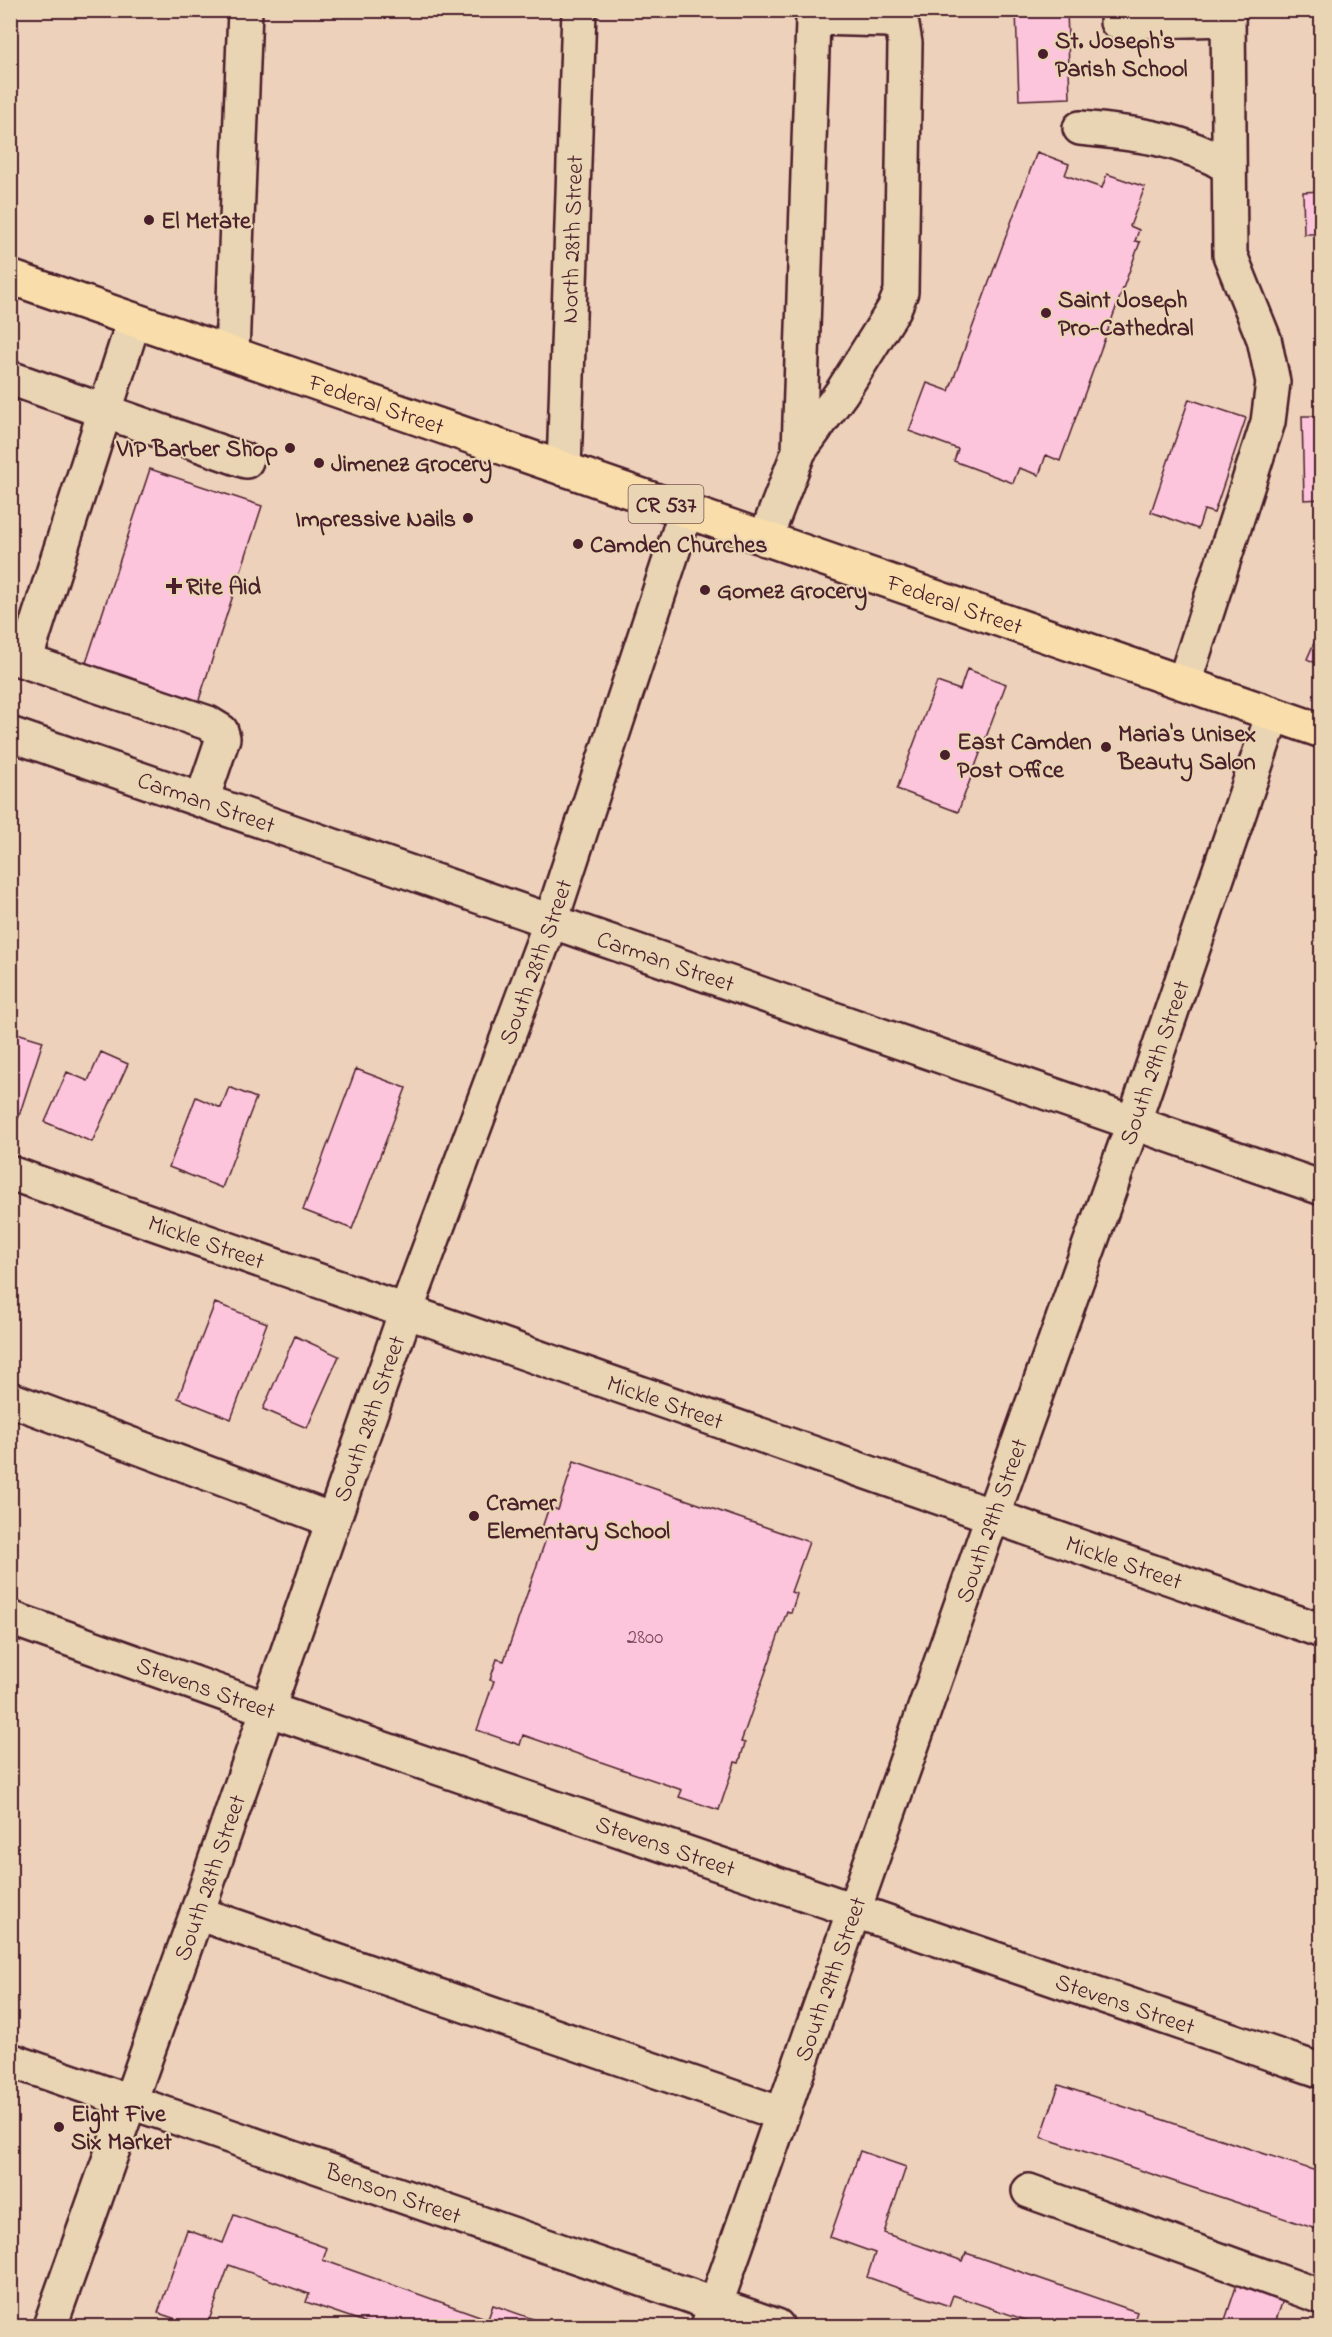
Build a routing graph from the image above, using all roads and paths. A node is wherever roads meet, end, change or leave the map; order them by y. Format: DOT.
graph roads {
  1 [pos="245,10"];
  2 [pos="579,10"];
  3 [pos="811,15"];
  4 [pos="1228,15"];
  5 [pos="1117,22"];
  6 [pos="1080,128"];
  7 [pos="1228,167"];
  8 [pos="10,277"];
  9 [pos="134,320"];
  10 [pos="232,353"];
  11 [pos="10,378"];
  12 [pos="106,412"];
  13 [pos="799,451"];
  14 [pos="246,461"];
  15 [pos="564,469"];
  16 [pos="686,511"];
  17 [pos="765,539"];
  18 [pos="18,659"];
  19 [pos="1184,683"];
  20 [pos="1273,714"];
  21 [pos="1322,731"];
  22 [pos="10,734"];
  23 [pos="202,800"];
  24 [pos="551,921"];
  25 [pos="1133,1124"];
  26 [pos="10,1173"];
  27 [pos="1322,1188"];
  28 [pos="406,1311"];
  29 [pos="10,1399"];
  30 [pos="992,1518"];
  31 [pos="332,1520"];
  32 [pos="10,1618"];
  33 [pos="1322,1631"];
  34 [pos="267,1709"];
  35 [pos="854,1910"];
  36 [pos="197,1913"];
  37 [pos="10,2060"];
  38 [pos="1322,2071"];
  39 [pos="130,2101"];
  40 [pos="782,2114"];
  41 [pos="1029,2191"];
  42 [pos="1322,2297"];
  43 [pos="712,2316"];
  44 [pos="50,2326"];
  45 [pos="777,2326"];
  1 -- 10 [label="street"];
  2 -- 15 [label="street, North 28th Street"];
  3 -- 13 [label="street"];
  3 -- 13 [label="street"];
  4 -- 5 [label="street"];
  4 -- 7 [label="street"];
  6 -- 7 [label="street"];
  7 -- 19 [label="street"];
  8 -- 9 [label="main road, Federal Street / CR 537"];
  9 -- 10 [label="main road, Federal Street / CR 537"];
  9 -- 12 [label="street"];
  10 -- 15 [label="main road, Federal Street / CR 537"];
  11 -- 12 [label="street"];
  12 -- 14 [label="street"];
  12 -- 18 [label="street"];
  13 -- 17 [label="street"];
  15 -- 16 [label="main road, Federal Street / CR 537"];
  16 -- 17 [label="main road, Federal Street / CR 537"];
  16 -- 24 [label="street, South 28th Street"];
  17 -- 19 [label="main road, Federal Street / CR 537"];
  18 -- 23 [label="street"];
  19 -- 20 [label="main road, Federal Street / CR 537"];
  20 -- 21 [label="main road, Federal Street / CR 537"];
  20 -- 25 [label="street, South 29th Street"];
  22 -- 23 [label="street, Carman Street"];
  23 -- 24 [label="street, Carman Street"];
  24 -- 25 [label="street, Carman Street"];
  24 -- 28 [label="street, South 28th Street"];
  25 -- 27 [label="street, Carman Street"];
  25 -- 30 [label="street, South 29th Street"];
  26 -- 28 [label="street, Mickle Street"];
  28 -- 30 [label="street, Mickle Street"];
  28 -- 31 [label="street, South 28th Street"];
  29 -- 31 [label="street"];
  30 -- 33 [label="street, Mickle Street"];
  30 -- 35 [label="street, South 29th Street"];
  31 -- 34 [label="street, South 28th Street"];
  32 -- 34 [label="street, Stevens Street"];
  34 -- 35 [label="street, Stevens Street"];
  34 -- 36 [label="street, South 28th Street"];
  35 -- 38 [label="street, Stevens Street"];
  35 -- 40 [label="street, South 29th Street"];
  36 -- 39 [label="street, South 28th Street"];
  36 -- 40 [label="street"];
  37 -- 39 [label="street, Benson Street"];
  39 -- 43 [label="street, Benson Street"];
  39 -- 44 [label="street, South 28th Street"];
  40 -- 43 [label="street, South 29th Street"];
  41 -- 42 [label="street"];
  43 -- 45 [label="street, Benson Street"];
}
